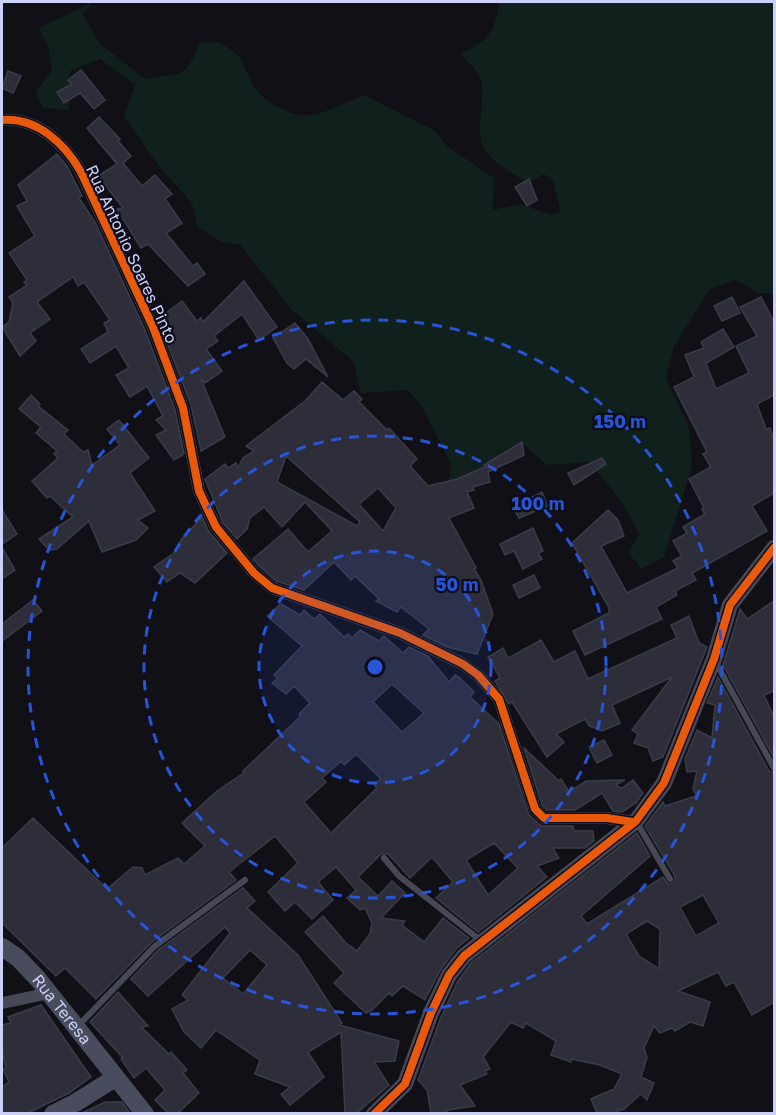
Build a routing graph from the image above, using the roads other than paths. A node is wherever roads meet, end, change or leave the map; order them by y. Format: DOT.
graph roads {
  1 [pos="2,120"];
  2 [pos="774,548"];
  3 [pos="714,659"];
  4 [pos="774,768"];
  5 [pos="635,821"];
  6 [pos="384,858"];
  7 [pos="670,879"];
  8 [pos="245,880"];
  9 [pos="482,942"];
  10 [pos="2,947"];
  11 [pos="50,993"];
  12 [pos="2,1003"];
  13 [pos="78,1026"];
  14 [pos="115,1078"];
  15 [pos="53,1113"];
  16 [pos="145,1113"];
  17 [pos="374,1113"];
  1 -- 5 [label="street, Rua Antonio Soares Pinto"];
  2 -- 3 [label="street"];
  3 -- 4 [label="lane"];
  3 -- 5 [label="street"];
  5 -- 7 [label="lane"];
  5 -- 9 [label="street"];
  6 -- 9 [label="lane"];
  8 -- 13 [label="lane"];
  9 -- 17 [label="street"];
  10 -- 11 [label="main road, Rua Teresa"];
  11 -- 12 [label="street"];
  11 -- 13 [label="main road, Rua Teresa"];
  13 -- 14 [label="main road, Rua Teresa"];
  14 -- 15 [label="main road"];
  14 -- 16 [label="main road, Rua Teresa"];
}
